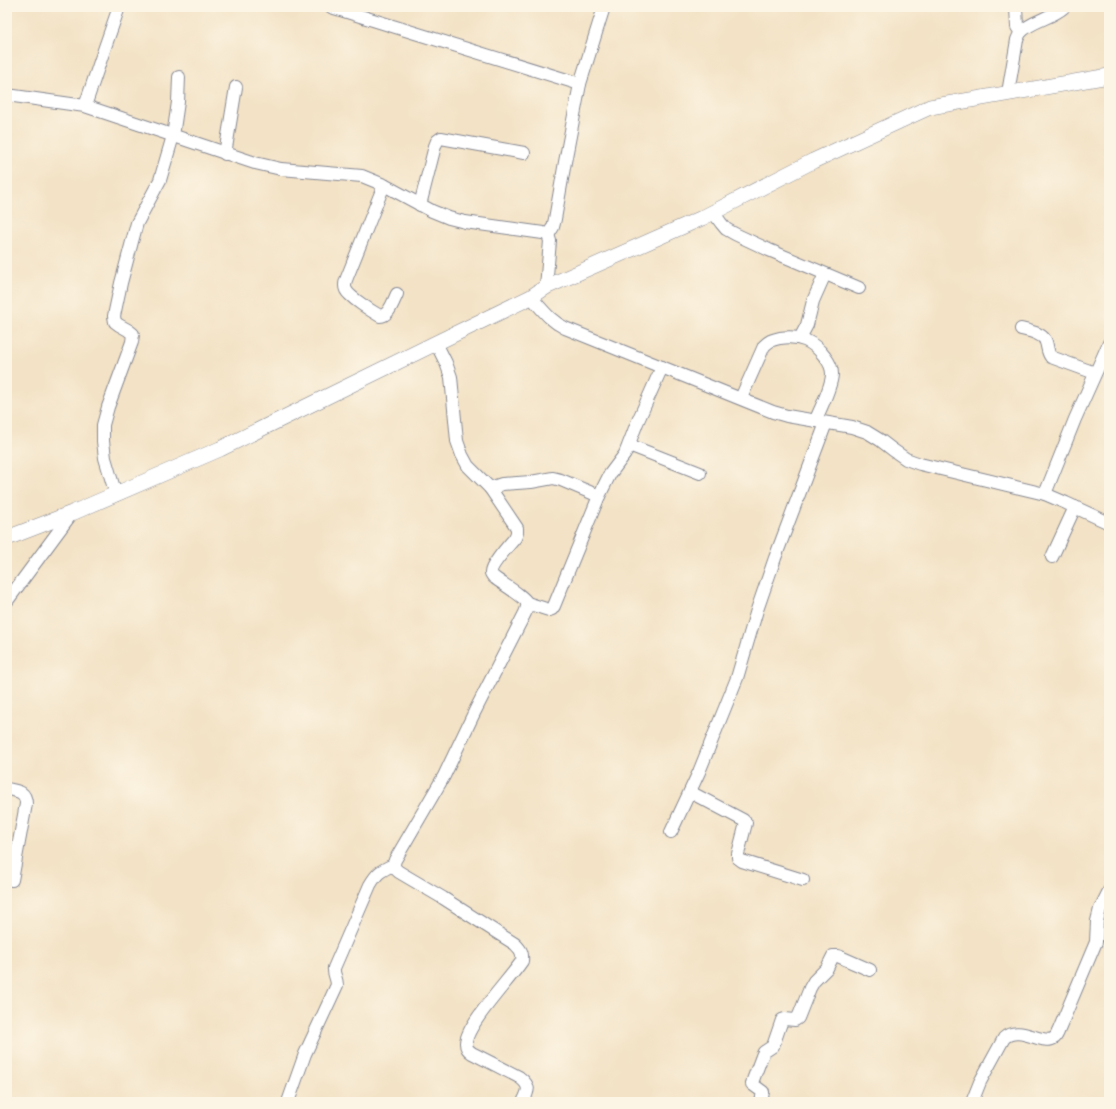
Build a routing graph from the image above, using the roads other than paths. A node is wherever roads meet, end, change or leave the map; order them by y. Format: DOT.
graph roads {
  1 [pos="119,7"];
  2 [pos="331,7"];
  3 [pos="604,7"];
  4 [pos="1016,7"];
  5 [pos="1064,7"];
  6 [pos="354,10"];
  7 [pos="1021,32"];
  8 [pos="1109,76"];
  9 [pos="179,77"];
  10 [pos="580,84"];
  11 [pos="236,87"];
  12 [pos="1008,93"];
  13 [pos="7,95"];
  14 [pos="85,106"];
  15 [pos="173,136"];
  16 [pos="524,153"];
  17 [pos="225,154"];
  18 [pos="384,185"];
  19 [pos="420,204"];
  20 [pos="713,212"];
  21 [pos="548,235"];
  22 [pos="824,274"];
  23 [pos="546,287"];
  24 [pos="859,288"];
  25 [pos="397,294"];
  26 [pos="531,297"];
  27 [pos="1021,329"];
  28 [pos="800,338"];
  29 [pos="436,343"];
  30 [pos="1109,343"];
  31 [pos="662,367"];
  32 [pos="1095,373"];
  33 [pos="741,398"];
  34 [pos="821,422"];
  35 [pos="629,445"];
  36 [pos="700,473"];
  37 [pos="490,488"];
  38 [pos="116,494"];
  39 [pos="1045,494"];
  40 [pos="599,496"];
  41 [pos="1075,507"];
  42 [pos="72,513"];
  43 [pos="1109,523"];
  44 [pos="7,538"];
  45 [pos="1052,557"];
  46 [pos="7,601"];
  47 [pos="527,603"];
  48 [pos="7,789"];
  49 [pos="690,792"];
  50 [pos="671,832"];
  51 [pos="394,865"];
  52 [pos="12,880"];
  53 [pos="803,880"];
  54 [pos="1109,891"];
  55 [pos="870,970"];
  56 [pos="288,1102"];
  57 [pos="523,1102"];
  58 [pos="761,1102"];
  59 [pos="972,1102"];
  1 -- 14 [label="street"];
  2 -- 6 [label="street"];
  3 -- 10 [label="street"];
  4 -- 7 [label="street"];
  5 -- 7 [label="street"];
  6 -- 10 [label="street"];
  7 -- 12 [label="street"];
  8 -- 12 [label="main road"];
  9 -- 15 [label="street"];
  10 -- 21 [label="street"];
  11 -- 17 [label="street"];
  12 -- 20 [label="main road"];
  13 -- 14 [label="street"];
  14 -- 15 [label="street"];
  15 -- 17 [label="street"];
  15 -- 38 [label="street"];
  16 -- 19 [label="street"];
  17 -- 18 [label="street"];
  18 -- 19 [label="street"];
  18 -- 25 [label="street"];
  19 -- 21 [label="street"];
  20 -- 22 [label="street"];
  20 -- 23 [label="main road"];
  21 -- 23 [label="street"];
  22 -- 24 [label="street"];
  22 -- 28 [label="street"];
  23 -- 26 [label="main road"];
  26 -- 29 [label="main road"];
  26 -- 31 [label="street"];
  27 -- 32 [label="street"];
  28 -- 33 [label="street"];
  28 -- 34 [label="street"];
  29 -- 37 [label="street"];
  29 -- 38 [label="main road"];
  30 -- 32 [label="street"];
  31 -- 33 [label="street"];
  31 -- 35 [label="street"];
  32 -- 39 [label="street"];
  33 -- 34 [label="street"];
  34 -- 39 [label="street"];
  34 -- 49 [label="street"];
  35 -- 36 [label="street"];
  35 -- 40 [label="street"];
  37 -- 40 [label="street"];
  37 -- 47 [label="street"];
  38 -- 42 [label="main road"];
  39 -- 41 [label="street"];
  40 -- 47 [label="street"];
  41 -- 43 [label="street"];
  41 -- 45 [label="street"];
  42 -- 44 [label="main road"];
  42 -- 46 [label="street"];
  47 -- 51 [label="street"];
  48 -- 52 [label="street"];
  49 -- 50 [label="street"];
  49 -- 53 [label="street"];
  51 -- 56 [label="street"];
  51 -- 57 [label="street"];
  54 -- 59 [label="street"];
  55 -- 58 [label="street"];
}
